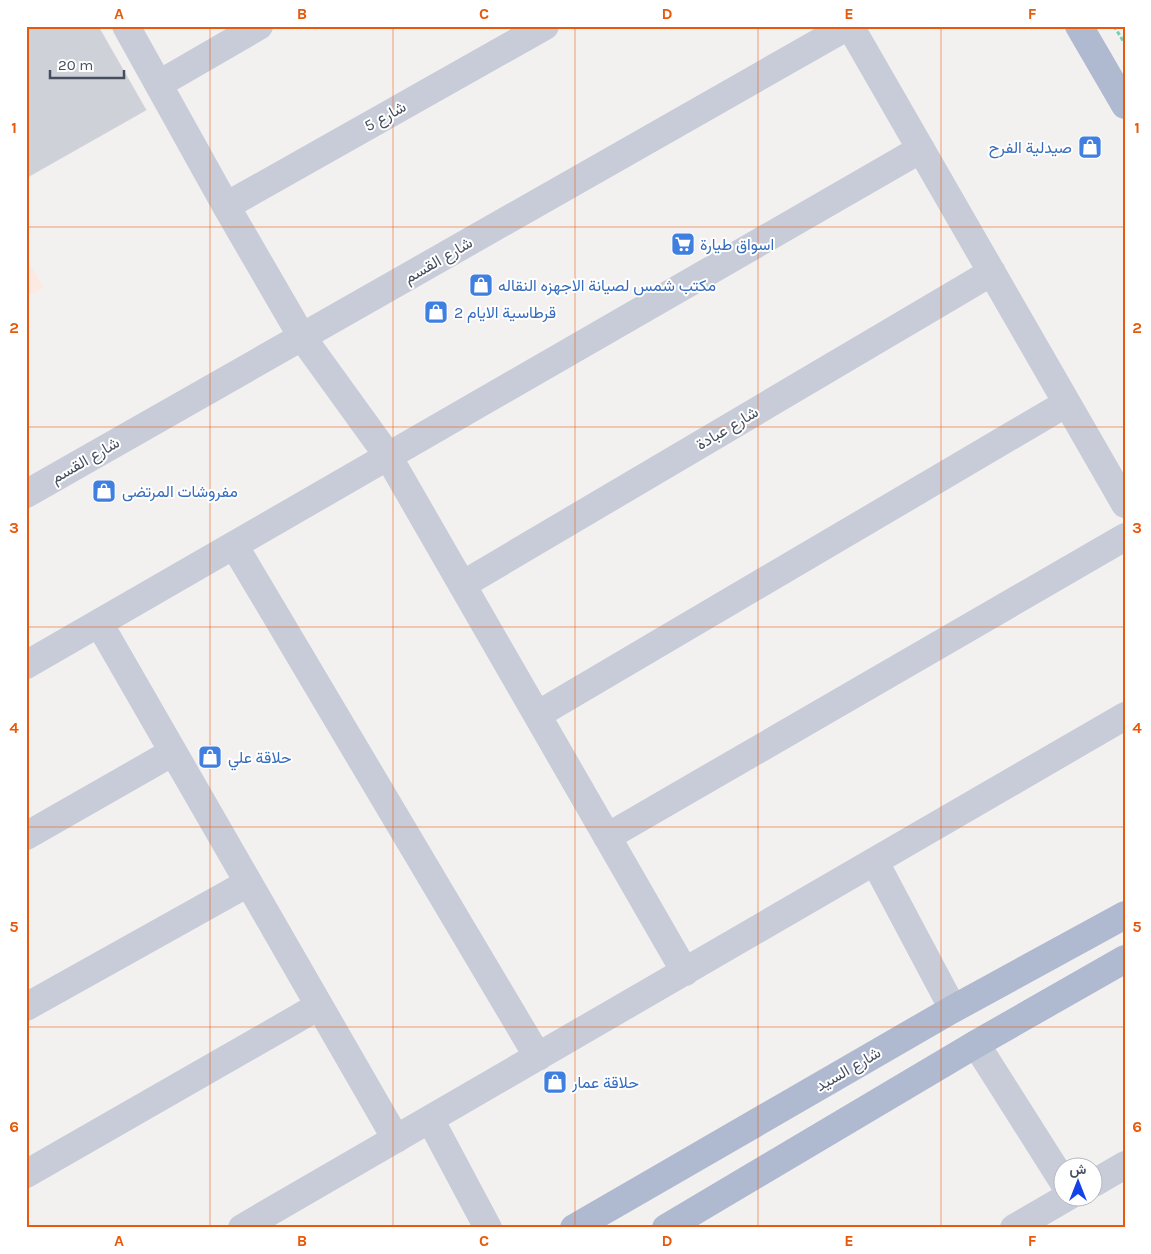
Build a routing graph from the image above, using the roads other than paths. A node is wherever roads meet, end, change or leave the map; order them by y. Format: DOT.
graph roads {
  1 [pos="126,26"];
  2 [pos="259,26"];
  3 [pos="545,26"];
  4 [pos="849,26"];
  5 [pos="1079,26"];
  6 [pos="158,84"];
  7 [pos="1125,104"];
  8 [pos="921,149"];
  9 [pos="226,206"];
  10 [pos="992,272"];
  11 [pos="302,337"];
  12 [pos="1067,403"];
  13 [pos="388,456"];
  14 [pos="26,494"];
  15 [pos="1125,504"];
  16 [pos="1125,537"];
  17 [pos="234,545"];
  18 [pos="462,585"];
  19 [pos="99,623"];
  20 [pos="26,665"];
  21 [pos="537,715"];
  22 [pos="1125,716"];
  23 [pos="173,752"];
  24 [pos="26,836"];
  25 [pos="607,837"];
  26 [pos="875,862"];
  27 [pos="248,883"];
  28 [pos="1125,915"];
  29 [pos="1125,959"];
  30 [pos="685,972"];
  31 [pos="319,1006"];
  32 [pos="26,1007"];
  33 [pos="953,1009"];
  34 [pos="976,1044"];
  35 [pos="538,1057"];
  36 [pos="430,1119"];
  37 [pos="396,1139"];
  38 [pos="1125,1165"];
  39 [pos="1054,1168"];
  40 [pos="26,1174"];
  41 [pos="1104,1177"];
  42 [pos="1054,1205"];
  43 [pos="242,1228"];
  44 [pos="488,1228"];
  45 [pos="574,1228"];
  46 [pos="666,1228"];
  47 [pos="1014,1228"];
  1 -- 6 [label="street"];
  2 -- 6 [label="street"];
  3 -- 9 [label="street, شارع 5"];
  4 -- 8 [label="street"];
  4 -- 11 [label="street, شارع القسم"];
  5 -- 7 [label="main road"];
  6 -- 9 [label="street"];
  8 -- 10 [label="street"];
  8 -- 13 [label="street"];
  9 -- 11 [label="street"];
  10 -- 12 [label="street"];
  10 -- 18 [label="street, شارع عبادة"];
  11 -- 13 [label="street"];
  11 -- 14 [label="street, شارع القسم"];
  12 -- 15 [label="street"];
  12 -- 21 [label="street"];
  13 -- 17 [label="street"];
  13 -- 18 [label="street"];
  16 -- 25 [label="street"];
  17 -- 19 [label="street"];
  17 -- 35 [label="street"];
  18 -- 21 [label="street"];
  19 -- 20 [label="street"];
  19 -- 23 [label="street"];
  21 -- 25 [label="street"];
  22 -- 26 [label="street"];
  23 -- 24 [label="street"];
  23 -- 27 [label="street"];
  25 -- 30 [label="street"];
  26 -- 30 [label="street"];
  26 -- 33 [label="street"];
  27 -- 31 [label="street"];
  27 -- 32 [label="street"];
  28 -- 33 [label="main road, شارع السيد"];
  29 -- 34 [label="main road"];
  30 -- 35 [label="street"];
  31 -- 37 [label="street"];
  31 -- 40 [label="street"];
  33 -- 45 [label="main road, شارع السيد"];
  34 -- 39 [label="street"];
  34 -- 46 [label="main road"];
  35 -- 36 [label="street"];
  36 -- 37 [label="street"];
  36 -- 44 [label="street"];
  37 -- 43 [label="street"];
  38 -- 41 [label="street"];
  42 -- 47 [label="street"];
}
